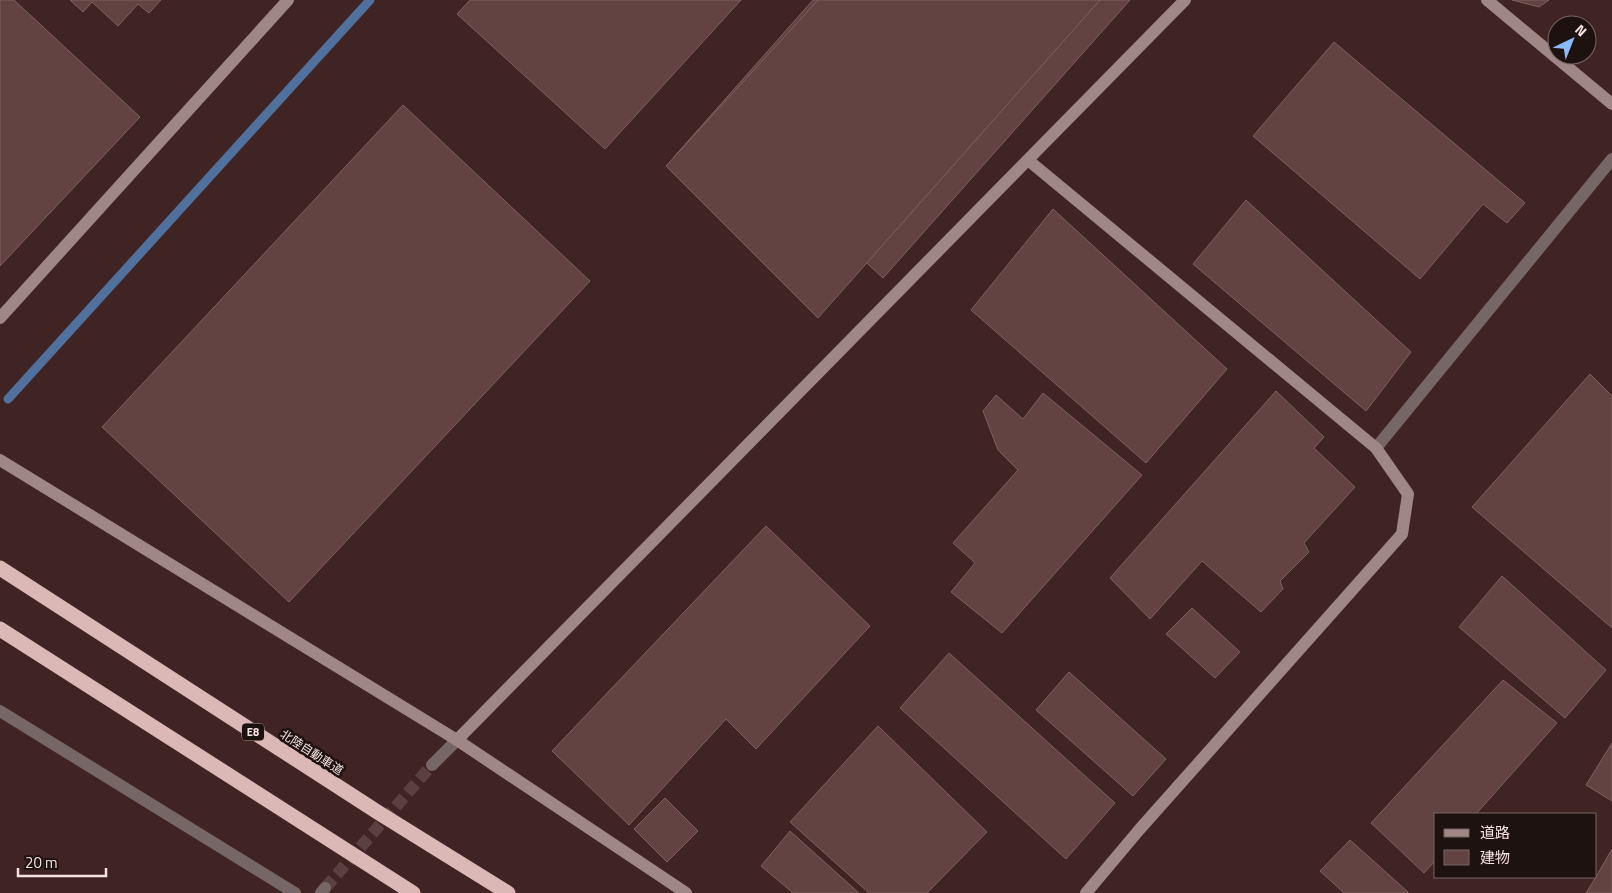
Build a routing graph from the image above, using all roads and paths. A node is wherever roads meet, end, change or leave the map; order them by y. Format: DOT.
graph roads {
  1 [pos="288,0"];
  2 [pos="1186,0"];
  3 [pos="1486,0"];
  4 [pos="1612,104"];
  5 [pos="1612,159"];
  6 [pos="1028,160"];
  7 [pos="0,318"];
  8 [pos="1376,448"];
  9 [pos="0,460"];
  10 [pos="0,568"];
  11 [pos="0,630"];
  12 [pos="0,711"];
  13 [pos="457,740"];
  14 [pos="432,765"];
  15 [pos="295,893"];
  16 [pos="413,893"];
  17 [pos="508,893"];
  18 [pos="686,893"];
  19 [pos="1086,893"];
  1 -- 7 [label="street"];
  2 -- 6 [label="street"];
  3 -- 4 [label="street"];
  5 -- 8 [label="street"];
  6 -- 8 [label="street"];
  6 -- 13 [label="street"];
  8 -- 19 [label="street"];
  9 -- 13 [label="street"];
  10 -- 17 [label="highway, 北陸自動車道 / E8"];
  11 -- 16 [label="highway"];
  12 -- 15 [label="street"];
  13 -- 14 [label="street"];
  13 -- 18 [label="street"];
}
